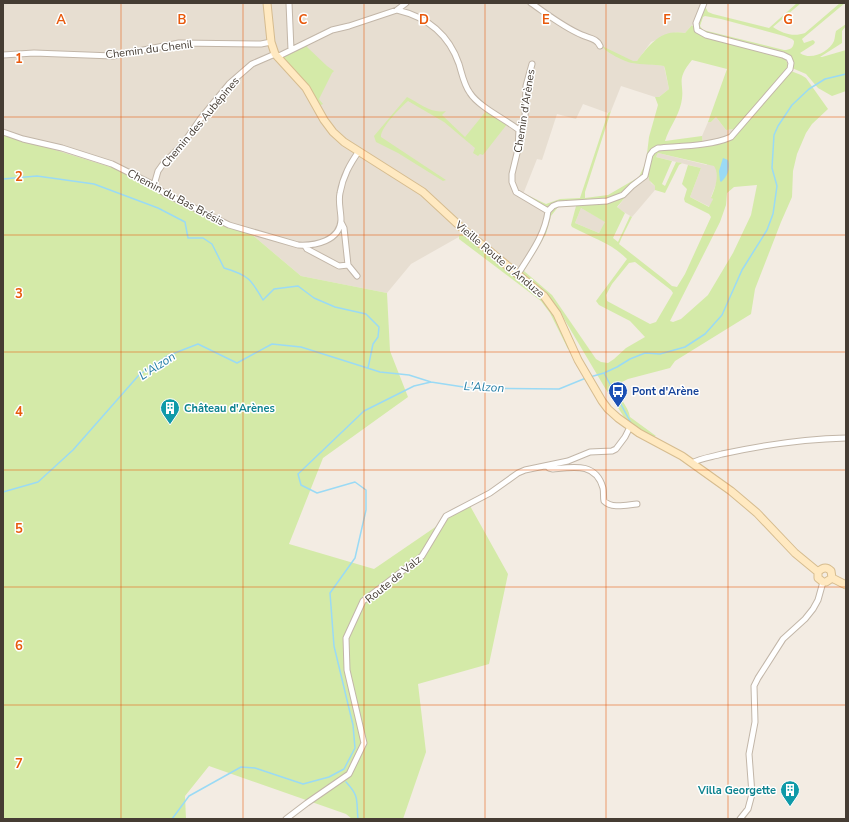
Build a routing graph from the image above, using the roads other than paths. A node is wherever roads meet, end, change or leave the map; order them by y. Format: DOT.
graph roads {
  1 [pos="267,3"];
  2 [pos="289,3"];
  3 [pos="406,3"];
  4 [pos="531,3"];
  5 [pos="704,3"];
  6 [pos="398,10"];
  7 [pos="272,42"];
  8 [pos="600,46"];
  9 [pos="291,50"];
  10 [pos="3,55"];
  11 [pos="276,55"];
  12 [pos="532,64"];
  13 [pos="519,130"];
  14 [pos="3,132"];
  15 [pos="359,151"];
  16 [pos="154,185"];
  17 [pos="548,211"];
  18 [pos="341,221"];
  19 [pos="304,246"];
  20 [pos="348,265"];
  21 [pos="518,274"];
  22 [pos="357,276"];
  23 [pos="630,427"];
  24 [pos="846,438"];
  25 [pos="692,463"];
  26 [pos="547,466"];
  27 [pos="637,504"];
  28 [pos="818,572"];
  29 [pos="832,578"];
  30 [pos="823,582"];
  31 [pos="846,585"];
  32 [pos="286,819"];
  33 [pos="740,819"];
  1 -- 7 [label="street, Vieille Route d'Anduze"];
  2 -- 9 [label="street"];
  3 -- 6 [label="street"];
  4 -- 8 [label="street"];
  5 -- 17 [label="street"];
  6 -- 9 [label="street, Chemin des Aubépines"];
  6 -- 13 [label="street"];
  7 -- 10 [label="street, Chemin du Chenil"];
  7 -- 11 [label="street, Vieille Route d'Anduze"];
  9 -- 11 [label="street, Chemin des Aubépines"];
  11 -- 15 [label="street, Vieille Route d'Anduze"];
  11 -- 16 [label="street, Chemin des Aubépines"];
  12 -- 13 [label="street, Chemin d'Arènes"];
  13 -- 17 [label="street, Chemin d'Arènes"];
  14 -- 16 [label="street, Chemin du Bas Brésis"];
  15 -- 18 [label="street"];
  15 -- 21 [label="street, Vieille Route d'Anduze"];
  16 -- 19 [label="street, Chemin du Bas Brésis"];
  17 -- 21 [label="street"];
  18 -- 19 [label="street, Chemin du Bas Brésis"];
  18 -- 20 [label="street"];
  19 -- 20 [label="street"];
  20 -- 22 [label="street"];
  21 -- 23 [label="street, Vieille Route d'Anduze"];
  23 -- 25 [label="street, Vieille Route d'Anduze"];
  23 -- 26 [label="street, Route de Valz"];
  24 -- 25 [label="street"];
  25 -- 28 [label="street, Vieille Route d'Anduze"];
  26 -- 27 [label="street"];
  26 -- 32 [label="street, Route de Valz"];
  28 -- 29 [label="street"];
  28 -- 30 [label="street"];
  29 -- 30 [label="street"];
  29 -- 31 [label="street"];
  30 -- 33 [label="street"];
}
